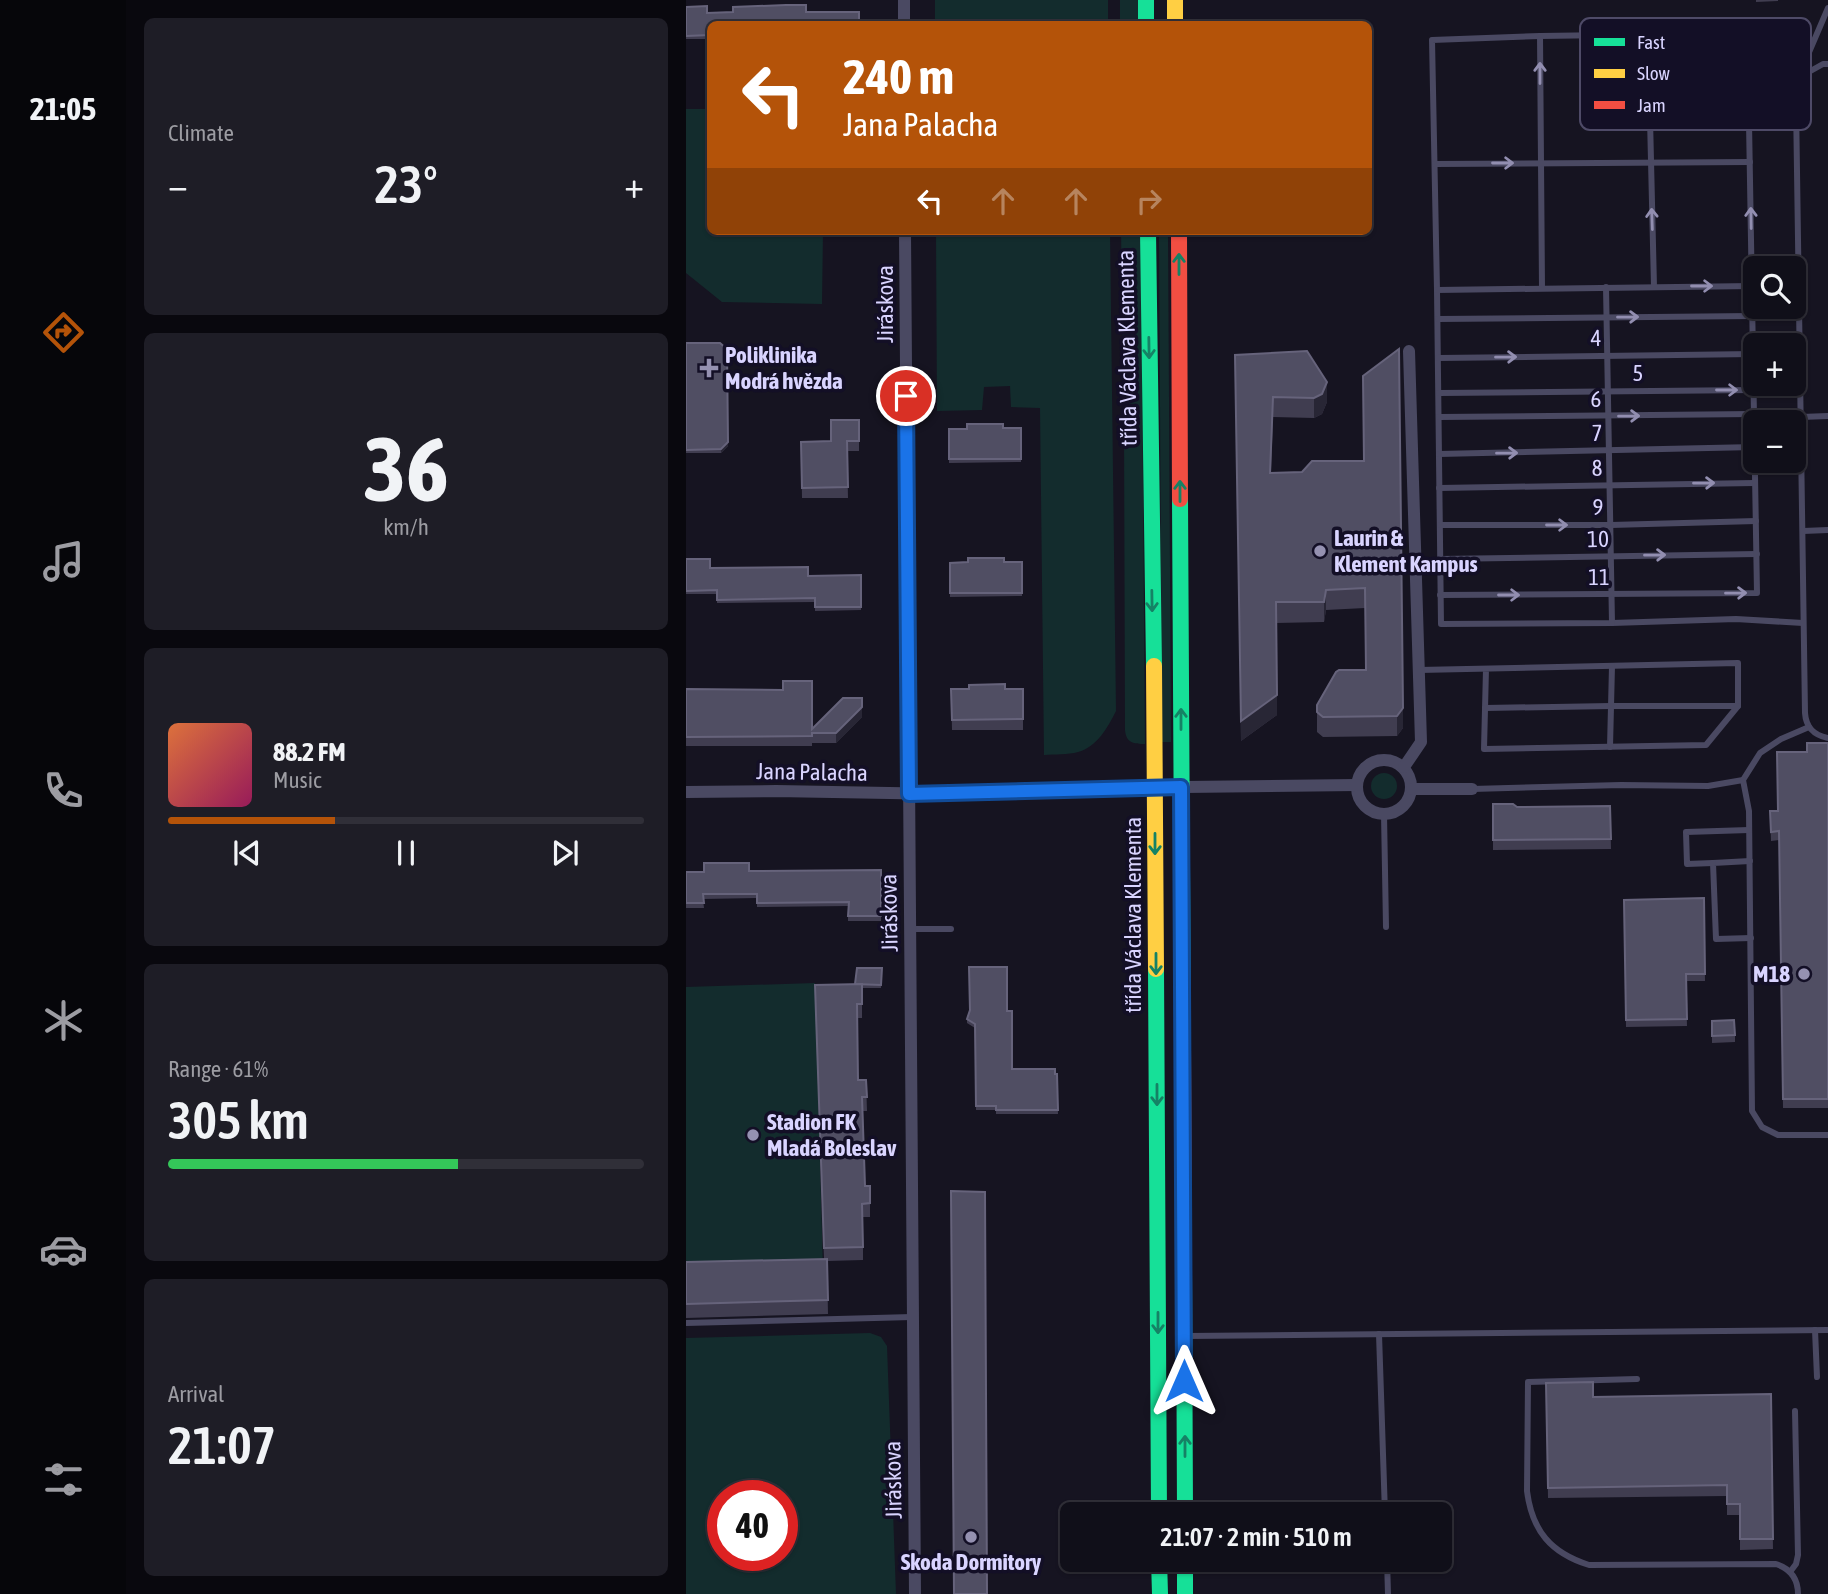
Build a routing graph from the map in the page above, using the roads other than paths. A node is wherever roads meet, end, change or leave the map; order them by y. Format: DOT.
graph roads {
  1 [pos="904,0"];
  2 [pos="1146,0"];
  3 [pos="1175,0"];
  4 [pos="1828,8"];
  5 [pos="904,21"];
  6 [pos="1146,21"];
  7 [pos="1175,21"];
  8 [pos="1580,35"];
  9 [pos="1540,36"];
  10 [pos="1811,48"];
  11 [pos="1828,64"];
  12 [pos="1811,71"];
  13 [pos="1650,130"];
  14 [pos="1749,130"];
  15 [pos="1796,130"];
  16 [pos="1750,162"];
  17 [pos="1540,163"];
  18 [pos="1651,163"];
  19 [pos="1435,164"];
  20 [pos="905,235"];
  21 [pos="1148,235"];
  22 [pos="1179,235"];
  23 [pos="1752,256"];
  24 [pos="1743,286"];
  25 [pos="1606,287"];
  26 [pos="1654,287"];
  27 [pos="1542,288"];
  28 [pos="1437,290"];
  29 [pos="1743,316"];
  30 [pos="1606,317"];
  31 [pos="1438,319"];
  32 [pos="1409,351"];
  33 [pos="1743,354"];
  34 [pos="1607,356"];
  35 [pos="1438,358"];
  36 [pos="1743,390"];
  37 [pos="1608,391"];
  38 [pos="1439,393"];
  39 [pos="1801,410"];
  40 [pos="1743,414"];
  41 [pos="1608,416"];
  42 [pos="1828,416"];
  43 [pos="1438,417"];
  44 [pos="1806,417"];
  45 [pos="1743,447"];
  46 [pos="1609,450"];
  47 [pos="1439,454"];
  48 [pos="1755,473"];
  49 [pos="1802,473"];
  50 [pos="1755,482"];
  51 [pos="1610,485"];
  52 [pos="1440,488"];
  53 [pos="1756,522"];
  54 [pos="1440,524"];
  55 [pos="1611,525"];
  56 [pos="1828,530"];
  57 [pos="1803,531"];
  58 [pos="1757,554"];
  59 [pos="1612,556"];
  60 [pos="1440,559"];
  61 [pos="1440,595"];
  62 [pos="1612,595"];
  63 [pos="1612,623"];
  64 [pos="1803,623"];
  65 [pos="1612,666"];
  66 [pos="1486,669"];
  67 [pos="1419,670"];
  68 [pos="1611,706"];
  69 [pos="1738,706"];
  70 [pos="1485,708"];
  71 [pos="1809,727"];
  72 [pos="1828,738"];
  73 [pos="1611,747"];
  74 [pos="1404,767"];
  75 [pos="1742,780"];
  76 [pos="1357,785"];
  77 [pos="1155,787"];
  78 [pos="1181,787"];
  79 [pos="1412,789"];
  80 [pos="1472,789"];
  81 [pos="686,792"];
  82 [pos="909,794"];
  83 [pos="1384,814"];
  84 [pos="1749,830"];
  85 [pos="1750,861"];
  86 [pos="1713,863"];
  87 [pos="1386,927"];
  88 [pos="910,929"];
  89 [pos="951,929"];
  90 [pos="1751,938"];
  91 [pos="1828,1136"];
  92 [pos="912,1317"];
  93 [pos="686,1323"];
  94 [pos="1815,1330"];
  95 [pos="1828,1330"];
  96 [pos="1379,1334"];
  97 [pos="1184,1336"];
  98 [pos="1817,1377"];
  99 [pos="1637,1379"];
  100 [pos="1795,1411"];
  101 [pos="1159,1502"];
  102 [pos="1185,1502"];
  103 [pos="1385,1502"];
  104 [pos="1159,1572"];
  105 [pos="1185,1572"];
  106 [pos="1387,1572"];
  107 [pos="1790,1572"];
  108 [pos="915,1594"];
  109 [pos="1160,1594"];
  110 [pos="1185,1594"];
  111 [pos="1388,1594"];
  112 [pos="1798,1594"];
  1 -- 5 [label="street"];
  2 -- 6 [label="street"];
  3 -- 7 [label="street"];
  4 -- 10 [label="lane"];
  8 -- 9 [label="lane"];
  17 -- 9 [label="lane, one-way"];
  9 -- 19 [label="lane"];
  11 -- 12 [label="lane"];
  13 -- 18 [label="lane"];
  14 -- 16 [label="lane"];
  15 -- 39 [label="lane"];
  16 -- 18 [label="lane"];
  23 -- 16 [label="lane, one-way"];
  17 -- 18 [label="lane"];
  19 -- 17 [label="lane, one-way"];
  17 -- 27 [label="lane"];
  26 -- 18 [label="lane, one-way"];
  19 -- 28 [label="lane"];
  20 -- 82 [label="street, Jiráskova"];
  21 -- 77 [label="street, třída Václava Klementa, one-way"];
  78 -- 22 [label="street, one-way"];
  26 -- 24 [label="lane, one-way"];
  25 -- 26 [label="lane"];
  25 -- 27 [label="lane"];
  25 -- 30 [label="lane"];
  27 -- 28 [label="lane"];
  28 -- 31 [label="lane"];
  30 -- 29 [label="lane, one-way"];
  30 -- 31 [label="lane"];
  30 -- 34 [label="lane"];
  31 -- 35 [label="lane"];
  32 -- 67 [label="street"];
  33 -- 34 [label="lane, 4"];
  35 -- 34 [label="lane, 4, one-way"];
  34 -- 37 [label="lane"];
  35 -- 38 [label="lane"];
  37 -- 36 [label="lane, 5, one-way"];
  37 -- 38 [label="lane, 5"];
  37 -- 41 [label="lane"];
  38 -- 43 [label="lane"];
  41 -- 40 [label="lane, 6, one-way"];
  41 -- 43 [label="lane, 6"];
  41 -- 46 [label="lane"];
  42 -- 44 [label="lane"];
  43 -- 47 [label="lane"];
  45 -- 46 [label="lane, 7"];
  47 -- 46 [label="lane, 7, one-way"];
  46 -- 51 [label="lane"];
  47 -- 52 [label="lane"];
  48 -- 50 [label="lane"];
  49 -- 57 [label="lane"];
  51 -- 50 [label="lane, 8, one-way"];
  50 -- 53 [label="lane"];
  51 -- 52 [label="lane, 8"];
  51 -- 55 [label="lane"];
  52 -- 54 [label="lane"];
  53 -- 55 [label="lane, 9"];
  53 -- 58 [label="lane"];
  54 -- 55 [label="lane, 9, one-way"];
  54 -- 60 [label="lane"];
  55 -- 59 [label="lane"];
  56 -- 57 [label="lane"];
  57 -- 64 [label="lane"];
  59 -- 58 [label="lane, 10, one-way"];
  62 -- 58 [label="lane, 11, one-way"];
  59 -- 60 [label="lane, 10"];
  59 -- 62 [label="lane"];
  60 -- 61 [label="lane"];
  61 -- 62 [label="lane, 11, one-way"];
  61 -- 63 [label="lane"];
  62 -- 63 [label="lane"];
  63 -- 64 [label="lane"];
  64 -- 71 [label="lane"];
  65 -- 66 [label="lane"];
  65 -- 68 [label="lane"];
  65 -- 69 [label="lane"];
  66 -- 67 [label="lane"];
  66 -- 70 [label="lane"];
  67 -- 74 [label="street"];
  68 -- 69 [label="lane"];
  68 -- 70 [label="lane"];
  68 -- 73 [label="lane"];
  69 -- 73 [label="lane"];
  70 -- 73 [label="lane"];
  71 -- 72 [label="lane"];
  71 -- 75 [label="lane"];
  74 -- 76 [label="street"];
  74 -- 79 [label="street"];
  75 -- 80 [label="lane"];
  75 -- 84 [label="lane"];
  76 -- 78 [label="street, Jana Palacha"];
  76 -- 83 [label="street"];
  77 -- 78 [label="street, Jana Palacha"];
  77 -- 82 [label="street, Jana Palacha"];
  77 -- 101 [label="street, třída Václava Klementa, one-way"];
  78 -- 97 [label="street"];
  79 -- 80 [label="street"];
  79 -- 83 [label="street"];
  81 -- 82 [label="street, Jana Palacha"];
  82 -- 88 [label="street, Jiráskova"];
  83 -- 87 [label="lane"];
  84 -- 85 [label="lane"];
  84 -- 86 [label="lane"];
  85 -- 86 [label="lane"];
  85 -- 90 [label="lane"];
  86 -- 90 [label="lane"];
  88 -- 89 [label="lane"];
  88 -- 92 [label="street, Jiráskova"];
  90 -- 91 [label="lane"];
  92 -- 93 [label="lane"];
  92 -- 108 [label="street, Jiráskova"];
  94 -- 95 [label="lane"];
  94 -- 96 [label="lane"];
  94 -- 98 [label="lane"];
  96 -- 97 [label="lane"];
  96 -- 103 [label="lane"];
  102 -- 97 [label="street, one-way"];
  99 -- 107 [label="lane"];
  100 -- 107 [label="lane"];
  104 -- 109 [label="street"];
  105 -- 110 [label="street"];
  106 -- 111 [label="lane"];
  107 -- 112 [label="lane"];
}
